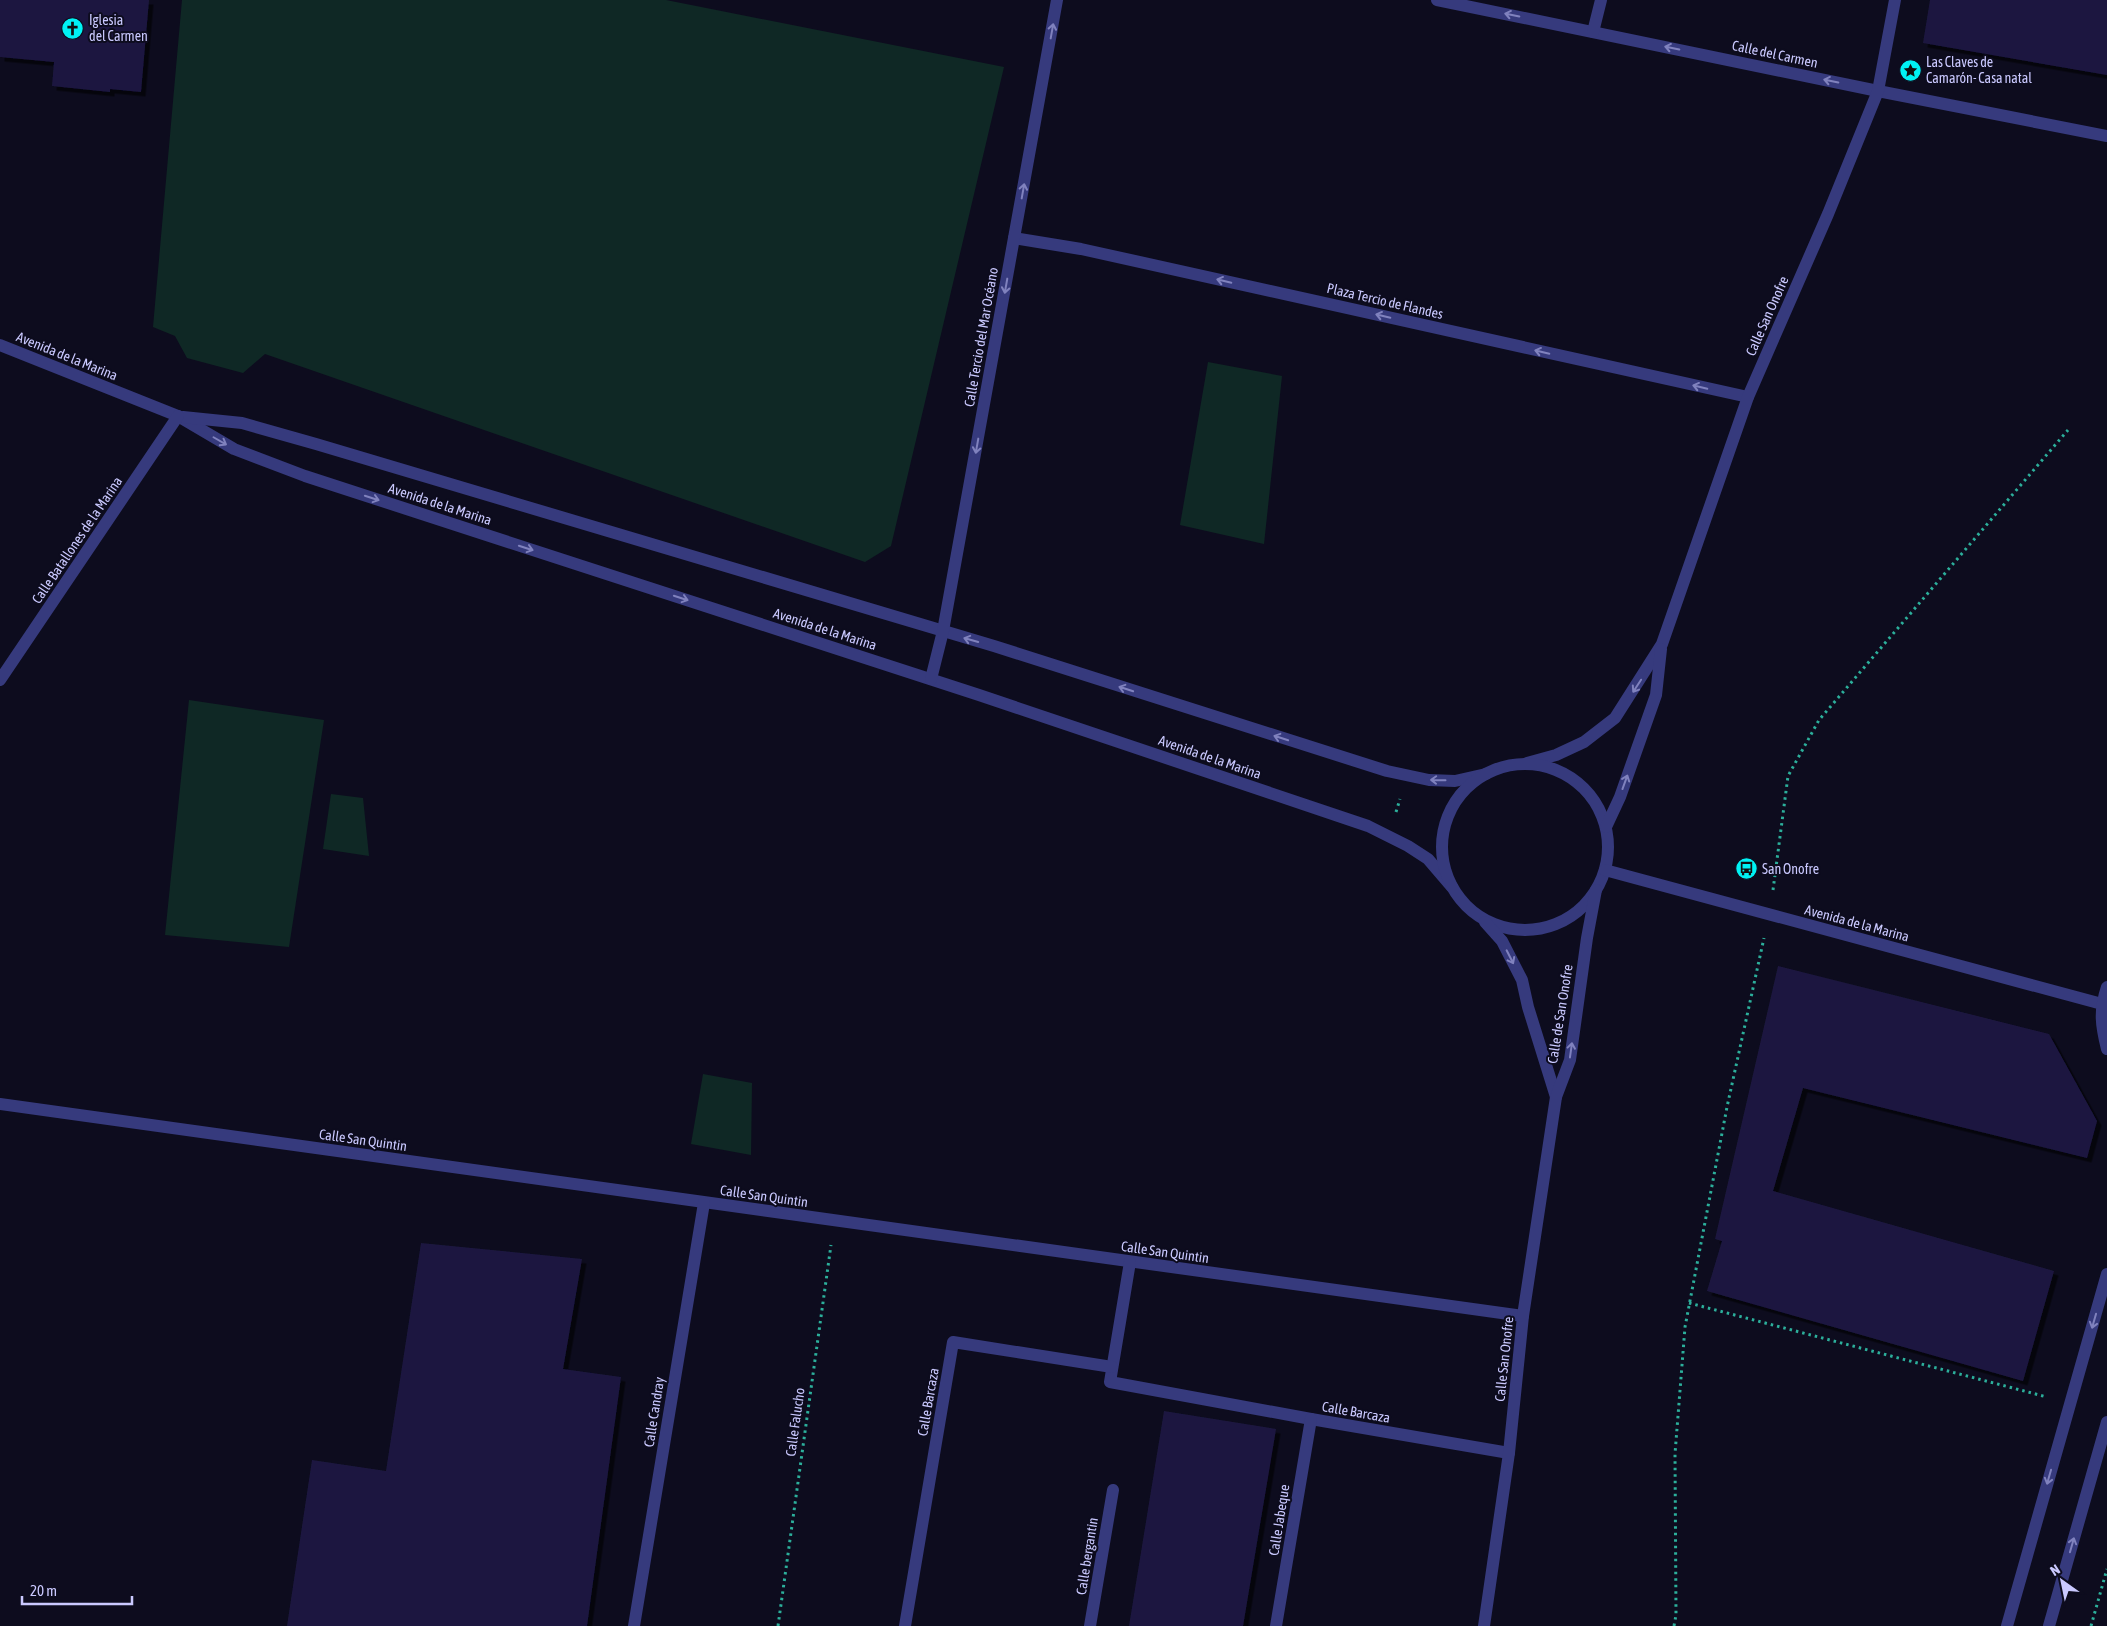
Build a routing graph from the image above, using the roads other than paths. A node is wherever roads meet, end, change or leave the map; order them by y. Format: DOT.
graph roads {
  1 [pos="1058,0"];
  2 [pos="1438,0"];
  3 [pos="1601,0"];
  4 [pos="1895,0"];
  5 [pos="1593,32"];
  6 [pos="1878,91"];
  7 [pos="2107,136"];
  8 [pos="1014,238"];
  9 [pos="0,346"];
  10 [pos="1748,397"];
  11 [pos="178,416"];
  12 [pos="943,632"];
  13 [pos="1662,644"];
  14 [pos="931,679"];
  15 [pos="0,680"];
  16 [pos="1527,763"];
  17 [pos="1486,774"];
  18 [pos="1606,827"];
  19 [pos="1605,870"];
  20 [pos="1452,887"];
  21 [pos="1596,890"];
  22 [pos="1481,918"];
  23 [pos="2107,987"];
  24 [pos="2102,1004"];
  25 [pos="2107,1049"];
  26 [pos="1556,1097"];
  27 [pos="0,1104"];
  28 [pos="704,1203"];
  29 [pos="1130,1262"];
  30 [pos="2107,1274"];
  31 [pos="1524,1316"];
  32 [pos="1112,1367"];
  33 [pos="1311,1419"];
  34 [pos="2107,1422"];
  35 [pos="1509,1453"];
  36 [pos="1113,1490"];
  37 [pos="634,1626"];
  38 [pos="905,1626"];
  39 [pos="1090,1626"];
  40 [pos="1276,1626"];
  41 [pos="1484,1626"];
  42 [pos="2007,1626"];
  43 [pos="2050,1626"];
  8 -- 1 [label="street, Calle Tercio del Mar Océano, one-way"];
  5 -- 2 [label="street, Calle del Carmen, one-way"];
  3 -- 5 [label="street"];
  4 -- 6 [label="street, Calle San Onofre"];
  6 -- 5 [label="street, Calle del Carmen, one-way"];
  6 -- 7 [label="street, Calle del Carmen"];
  6 -- 10 [label="street, Calle San Onofre"];
  10 -- 8 [label="street, Plaza Tercio de Flandes, one-way"];
  8 -- 12 [label="street, Calle Tercio del Mar Océano, one-way"];
  9 -- 11 [label="street, Avenida de la Marina"];
  10 -- 13 [label="street, Calle San Onofre"];
  11 -- 12 [label="street, Avenida de la Marina"];
  11 -- 14 [label="street, Avenida de la Marina, one-way"];
  11 -- 15 [label="street, Calle Batallones de la Marina"];
  12 -- 14 [label="street, Calle Tercio del Mar Océano"];
  17 -- 12 [label="street, Avenida de la Marina, one-way"];
  13 -- 16 [label="street, one-way"];
  18 -- 13 [label="street, one-way"];
  14 -- 20 [label="street, Avenida de la Marina"];
  16 -- 17 [label="street"];
  16 -- 18 [label="street"];
  17 -- 20 [label="street"];
  18 -- 19 [label="street"];
  19 -- 21 [label="street"];
  19 -- 24 [label="street, Avenida de la Marina"];
  20 -- 22 [label="street"];
  21 -- 22 [label="street"];
  26 -- 21 [label="street, Calle de San Onofre, one-way"];
  22 -- 26 [label="street, Calle de San Onofre, one-way"];
  23 -- 24 [label="street"];
  24 -- 25 [label="street"];
  26 -- 31 [label="street, Calle San Onofre"];
  27 -- 28 [label="street, Calle San Quintin"];
  28 -- 29 [label="street, Calle San Quintin"];
  28 -- 37 [label="street, Calle Candray"];
  29 -- 31 [label="street, Calle San Quintin"];
  29 -- 32 [label="street"];
  30 -- 42 [label="street, one-way"];
  31 -- 35 [label="street, Calle San Onofre"];
  32 -- 33 [label="street, Calle Barcaza"];
  32 -- 38 [label="street, Calle Barcaza"];
  33 -- 35 [label="street, Calle Barcaza"];
  33 -- 40 [label="street, Calle Jabeque"];
  43 -- 34 [label="street, one-way"];
  35 -- 41 [label="street, Calle San Onofre"];
  36 -- 39 [label="street, Calle bergantin"];
}
